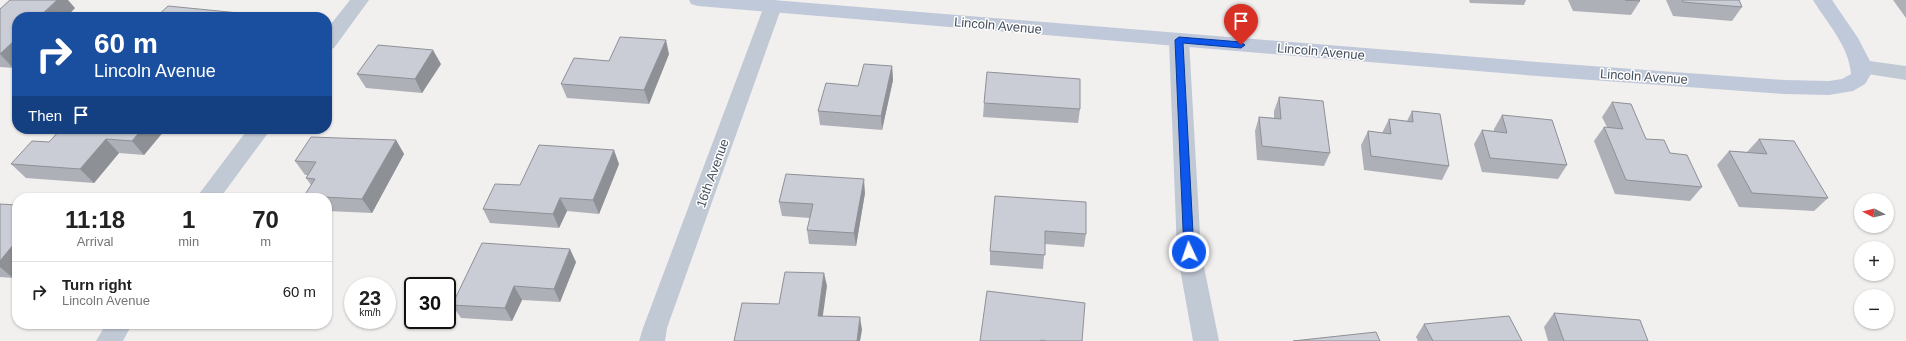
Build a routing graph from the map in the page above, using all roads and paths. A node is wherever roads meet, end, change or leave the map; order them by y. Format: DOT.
graph roads {
  1 [pos="360,0"];
  2 [pos="698,0"];
  3 [pos="1822,0"];
  4 [pos="773,6"];
  5 [pos="332,36"];
  6 [pos="1179,40"];
  7 [pos="1862,68"];
  8 [pos="1906,73"];
  9 [pos="256,134"];
  10 [pos="211,193"];
  11 [pos="117,329"];
  12 [pos="109,341"];
  13 [pos="652,341"];
  14 [pos="1206,341"];
  1 -- 5 [label="street"];
  2 -- 4 [label="street, Lincoln Avenue"];
  3 -- 7 [label="street"];
  4 -- 6 [label="street, Lincoln Avenue"];
  4 -- 13 [label="street, 16th Avenue"];
  6 -- 7 [label="street, Lincoln Avenue"];
  6 -- 14 [label="street"];
  7 -- 8 [label="street"];
  9 -- 10 [label="street"];
  11 -- 12 [label="street"];
}
